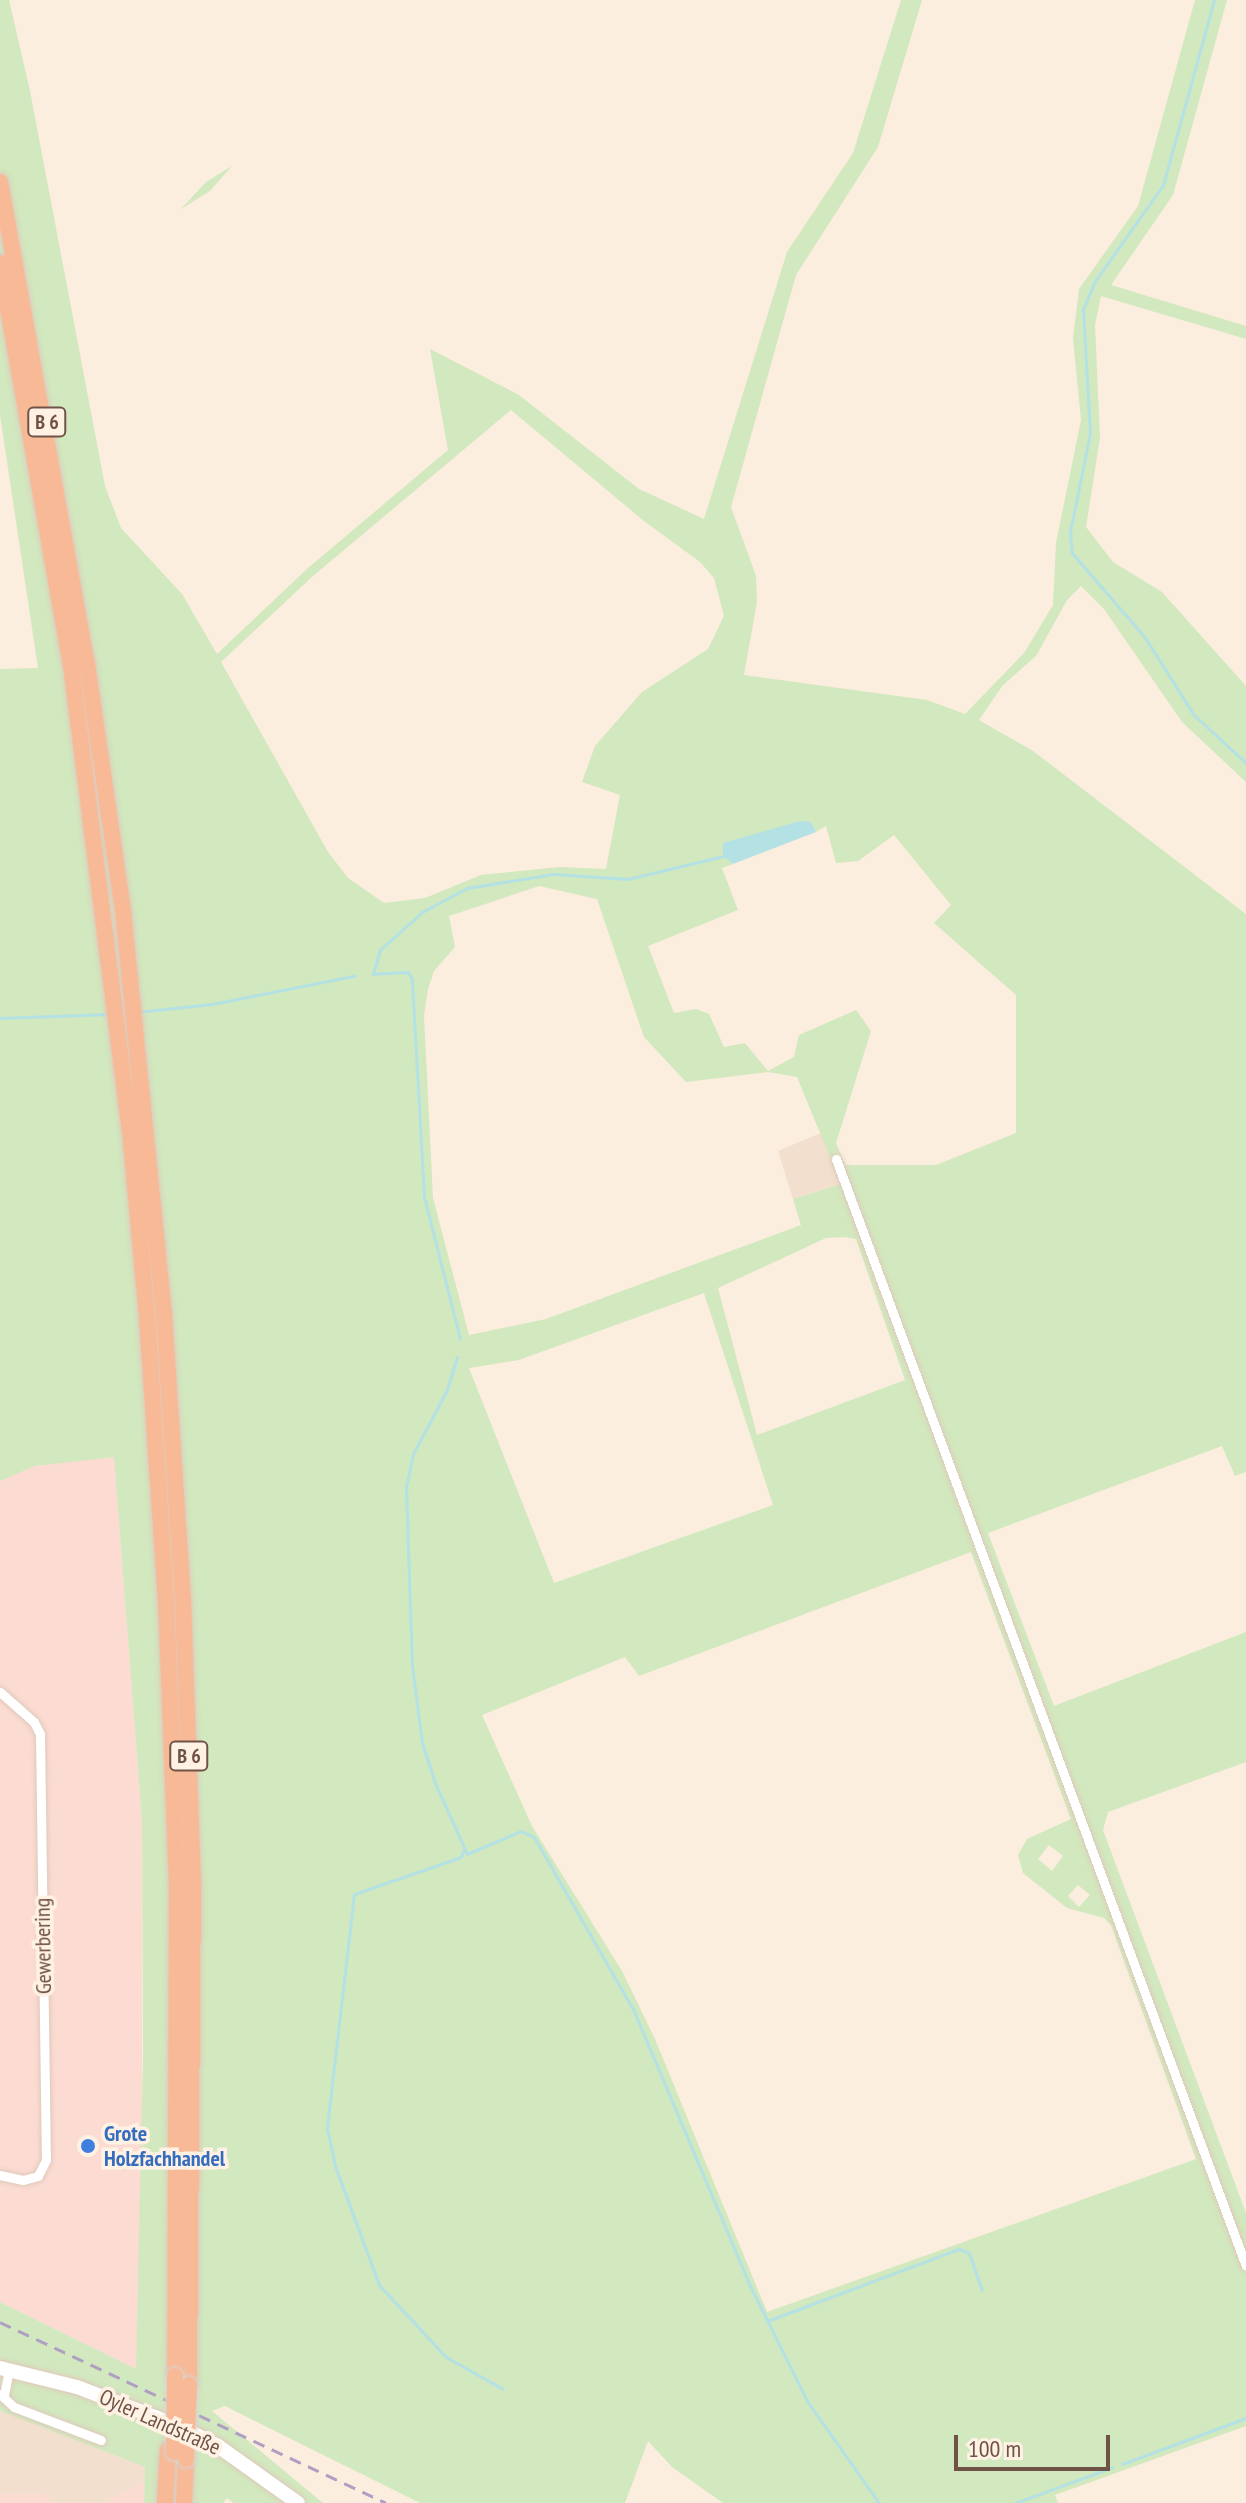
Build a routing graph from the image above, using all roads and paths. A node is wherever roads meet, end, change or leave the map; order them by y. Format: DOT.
graph roads {
  1 [pos="0,182"];
  2 [pos="0,263"];
  3 [pos="79,664"];
  4 [pos="138,1130"];
  5 [pos="836,1159"];
  6 [pos="0,1692"];
  7 [pos="0,2175"];
  8 [pos="1246,2266"];
  9 [pos="4,2369"];
  10 [pos="2,2394"];
  11 [pos="101,2440"];
  12 [pos="176,2454"];
  13 [pos="168,2503"];
  14 [pos="184,2503"];
  15 [pos="298,2503"];
  1 -- 3 [label="highway, B 6"];
  2 -- 3 [label="highway, B 6"];
  3 -- 4 [label="highway, B 6"];
  4 -- 12 [label="highway, B 6, bridge"];
  4 -- 12 [label="highway, B 6, bridge"];
  5 -- 8 [label="street"];
  6 -- 7 [label="street, Gewerbering"];
  9 -- 10 [label="street, Oyler Landstraße"];
  9 -- 15 [label="main road, Oyler Landstraße"];
  10 -- 11 [label="street, Oyler Landstraße"];
  12 -- 13 [label="highway, B 6"];
  12 -- 14 [label="highway, B 6"];
}
